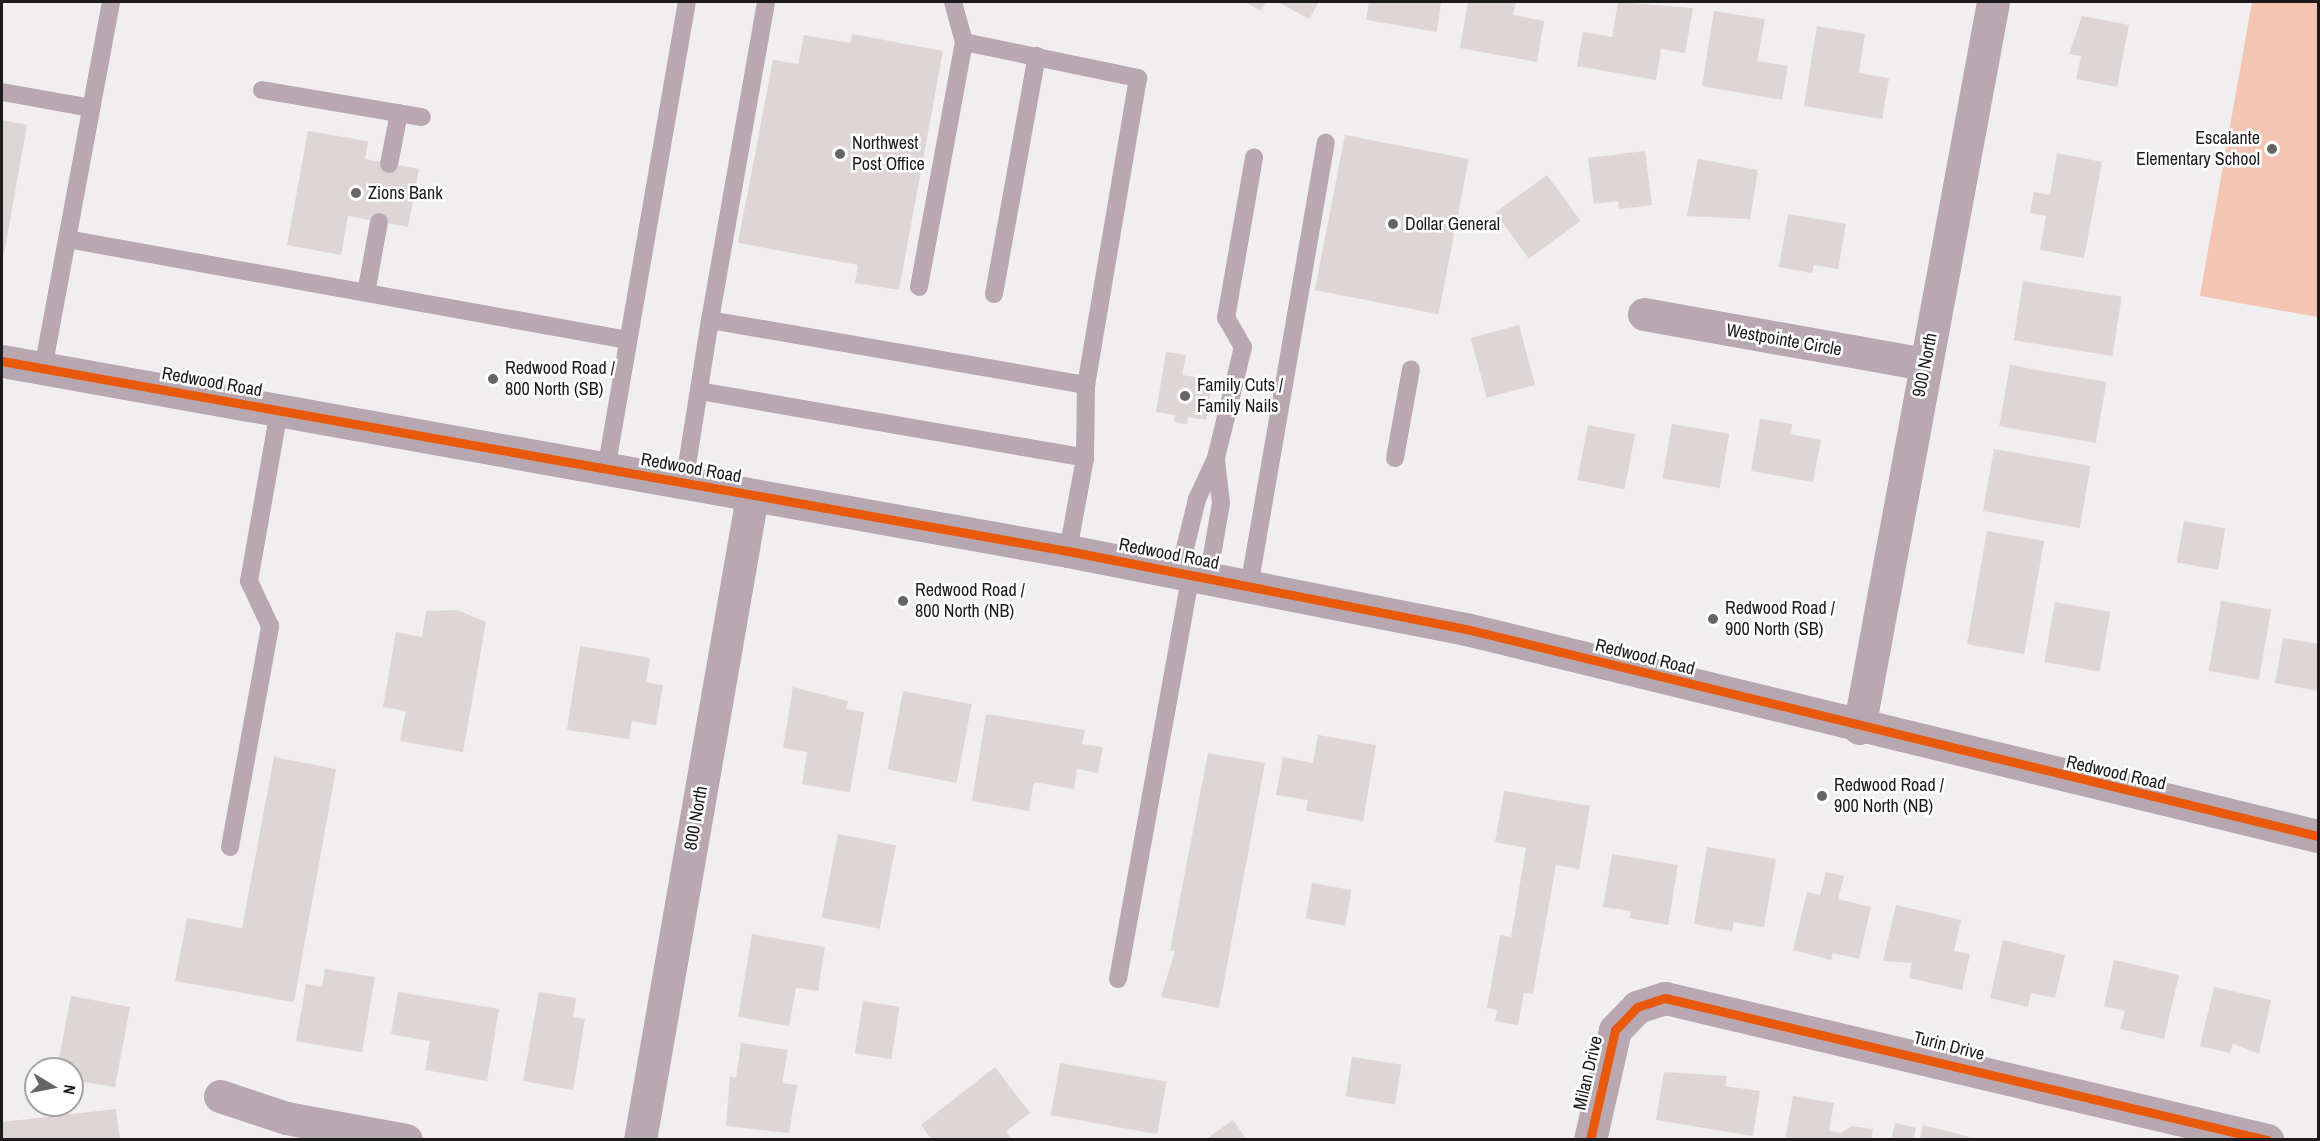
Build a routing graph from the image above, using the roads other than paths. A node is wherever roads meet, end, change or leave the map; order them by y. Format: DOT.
graph roads {
  1 [pos="111,2"];
  2 [pos="687,2"];
  3 [pos="766,2"];
  4 [pos="952,2"];
  5 [pos="1994,2"];
  6 [pos="964,42"];
  7 [pos="1037,56"];
  8 [pos="262,90"];
  9 [pos="2,92"];
  10 [pos="91,108"];
  11 [pos="399,113"];
  12 [pos="422,117"];
  13 [pos="1326,143"];
  14 [pos="1254,157"];
  15 [pos="389,164"];
  16 [pos="379,222"];
  17 [pos="67,239"];
  18 [pos="920,287"];
  19 [pos="366,293"];
  20 [pos="994,294"];
  21 [pos="1644,314"];
  22 [pos="710,320"];
  23 [pos="627,339"];
  24 [pos="2,362"];
  25 [pos="1925,364"];
  26 [pos="43,369"];
  27 [pos="1411,369"];
  28 [pos="1086,386"];
  29 [pos="699,391"];
  30 [pos="279,411"];
  31 [pos="1085,458"];
  32 [pos="1216,458"];
  33 [pos="1395,458"];
  34 [pos="606,470"];
  35 [pos="684,484"];
  36 [pos="752,496"];
  37 [pos="1068,551"];
  38 [pos="1193,576"];
  39 [pos="1249,587"];
  40 [pos="1859,728"];
  41 [pos="2319,836"];
  42 [pos="230,847"];
  43 [pos="1118,979"];
  44 [pos="1626,1017"];
  45 [pos="220,1096"];
  46 [pos="406,1140"];
  47 [pos="639,1140"];
  48 [pos="1590,1140"];
  49 [pos="2267,1140"];
  1 -- 10 [label="lane"];
  2 -- 23 [label="lane"];
  3 -- 22 [label="lane"];
  4 -- 6 [label="lane"];
  5 -- 25 [label="street, 900 North"];
  6 -- 7 [label="lane"];
  6 -- 18 [label="lane"];
  7 -- 20 [label="lane"];
  7 -- 28 [label="lane"];
  8 -- 11 [label="lane"];
  9 -- 10 [label="lane"];
  10 -- 17 [label="lane"];
  11 -- 12 [label="lane"];
  11 -- 15 [label="lane"];
  13 -- 39 [label="lane"];
  14 -- 32 [label="lane"];
  16 -- 19 [label="lane"];
  17 -- 19 [label="lane"];
  17 -- 26 [label="lane"];
  19 -- 23 [label="lane"];
  21 -- 25 [label="street, Westpointe Circle"];
  22 -- 28 [label="lane"];
  22 -- 29 [label="lane"];
  23 -- 34 [label="lane"];
  24 -- 26 [label="main road, Redwood Road"];
  25 -- 40 [label="street, 900 North"];
  26 -- 30 [label="main road, Redwood Road"];
  27 -- 33 [label="lane"];
  28 -- 31 [label="lane"];
  29 -- 31 [label="lane"];
  29 -- 35 [label="lane"];
  30 -- 34 [label="main road, Redwood Road"];
  30 -- 42 [label="lane"];
  31 -- 37 [label="lane"];
  32 -- 38 [label="lane"];
  32 -- 38 [label="lane"];
  34 -- 35 [label="main road, Redwood Road"];
  35 -- 36 [label="main road, Redwood Road"];
  36 -- 37 [label="main road, Redwood Road"];
  36 -- 47 [label="street, 800 North"];
  37 -- 38 [label="main road, Redwood Road"];
  38 -- 39 [label="main road, Redwood Road"];
  38 -- 43 [label="lane"];
  39 -- 40 [label="main road, Redwood Road"];
  40 -- 41 [label="main road, Redwood Road"];
  44 -- 48 [label="street, Milan Drive"];
  44 -- 49 [label="street, Turin Drive"];
  45 -- 46 [label="street"];
}
